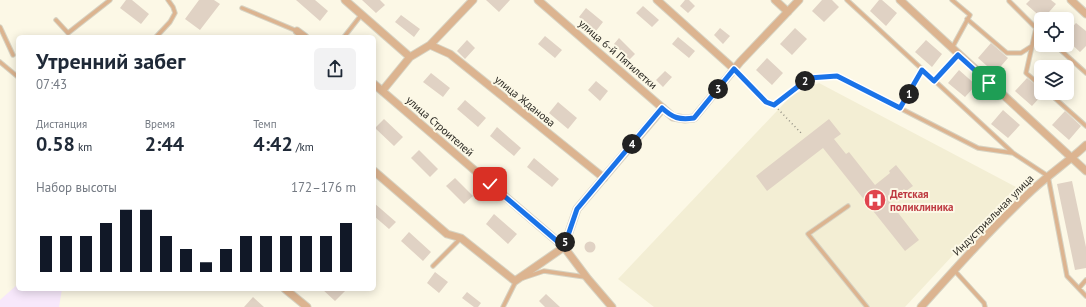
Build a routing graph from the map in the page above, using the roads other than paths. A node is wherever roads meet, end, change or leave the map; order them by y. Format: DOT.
graph roads {
  1 [pos="110,0"];
  2 [pos="168,0"];
  3 [pos="345,0"];
  4 [pos="473,0"];
  5 [pos="538,0"];
  6 [pos="657,0"];
  7 [pos="775,0"];
  8 [pos="799,0"];
  9 [pos="847,0"];
  10 [pos="900,0"];
  11 [pos="952,0"];
  12 [pos="1008,0"];
  13 [pos="1071,0"];
  14 [pos="242,8"];
  15 [pos="788,12"];
  16 [pos="362,14"];
  17 [pos="1086,14"];
  18 [pos="968,19"];
  19 [pos="56,20"];
  20 [pos="1034,26"];
  21 [pos="0,27"];
  22 [pos="296,31"];
  23 [pos="158,35"];
  24 [pos="302,35"];
  25 [pos="346,35"];
  26 [pos="1034,37"];
  27 [pos="430,45"];
  28 [pos="1032,46"];
  29 [pos="952,49"];
  30 [pos="1064,52"];
  31 [pos="958,55"];
  32 [pos="13,56"];
  33 [pos="410,56"];
  34 [pos="0,62"];
  35 [pos="734,69"];
  36 [pos="922,70"];
  37 [pos="1086,72"];
  38 [pos="16,75"];
  39 [pos="1034,80"];
  40 [pos="934,81"];
  41 [pos="376,85"];
  42 [pos="383,90"];
  43 [pos="1057,100"];
  44 [pos="662,108"];
  45 [pos="900,108"];
  46 [pos="1086,126"];
  47 [pos="1086,145"];
  48 [pos="1013,153"];
  49 [pos="1072,159"];
  50 [pos="1086,171"];
  51 [pos="376,174"];
  52 [pos="1048,176"];
  53 [pos="604,178"];
  54 [pos="848,206"];
  55 [pos="461,238"];
  56 [pos="564,247"];
  57 [pos="433,266"];
  58 [pos="954,270"];
  59 [pos="586,277"];
  60 [pos="1086,280"];
  61 [pos="515,281"];
  62 [pos="1079,288"];
  63 [pos="287,291"];
  64 [pos="1086,296"];
  65 [pos="924,306"];
  66 [pos="307,307"];
  67 [pos="503,307"];
  68 [pos="612,307"];
  69 [pos="867,307"];
  70 [pos="985,307"];
  1 -- 19 [label="lane"];
  2 -- 23 [label="lane"];
  3 -- 16 [label="street"];
  4 -- 27 [label="street"];
  5 -- 44 [label="street, улица 6-й Пятилетки"];
  6 -- 35 [label="street"];
  7 -- 15 [label="street"];
  8 -- 15 [label="street"];
  9 -- 36 [label="lane"];
  10 -- 29 [label="street"];
  11 -- 18 [label="lane"];
  12 -- 20 [label="lane"];
  13 -- 17 [label="street"];
  14 -- 22 [label="lane"];
  15 -- 35 [label="street"];
  16 -- 25 [label="lane"];
  16 -- 33 [label="street"];
  18 -- 28 [label="lane"];
  18 -- 29 [label="lane"];
  21 -- 32 [label="lane"];
  22 -- 24 [label="street"];
  26 -- 28 [label="lane"];
  27 -- 33 [label="street"];
  27 -- 53 [label="street, улица Жданова"];
  28 -- 39 [label="lane"];
  29 -- 31 [label="street"];
  30 -- 37 [label="lane"];
  31 -- 40 [label="lane"];
  31 -- 49 [label="street"];
  33 -- 42 [label="street"];
  34 -- 38 [label="lane"];
  35 -- 44 [label="street, улица 6-й Пятилетки"];
  35 -- 45 [label="lane"];
  36 -- 40 [label="lane"];
  36 -- 45 [label="lane"];
  40 -- 48 [label="lane"];
  41 -- 42 [label="street, улица Строителей"];
  42 -- 56 [label="street, улица Строителей"];
  43 -- 46 [label="lane"];
  44 -- 53 [label="street"];
  45 -- 48 [label="lane"];
  47 -- 49 [label="street, Индустриальная улица"];
  48 -- 52 [label="lane"];
  49 -- 50 [label="street"];
  49 -- 52 [label="street, Индустриальная улица"];
  51 -- 55 [label="street"];
  52 -- 58 [label="street, Индустриальная улица"];
  52 -- 62 [label="lane"];
  53 -- 56 [label="street"];
  54 -- 69 [label="lane"];
  55 -- 57 [label="lane"];
  55 -- 61 [label="street"];
  56 -- 59 [label="street, улица Строителей"];
  56 -- 61 [label="street"];
  58 -- 65 [label="street, Индустриальная улица"];
  58 -- 70 [label="lane"];
  59 -- 61 [label="lane"];
  59 -- 68 [label="street, улица Строителей"];
  60 -- 62 [label="lane"];
  61 -- 67 [label="lane"];
  62 -- 64 [label="lane"];
  63 -- 66 [label="street"];
}
